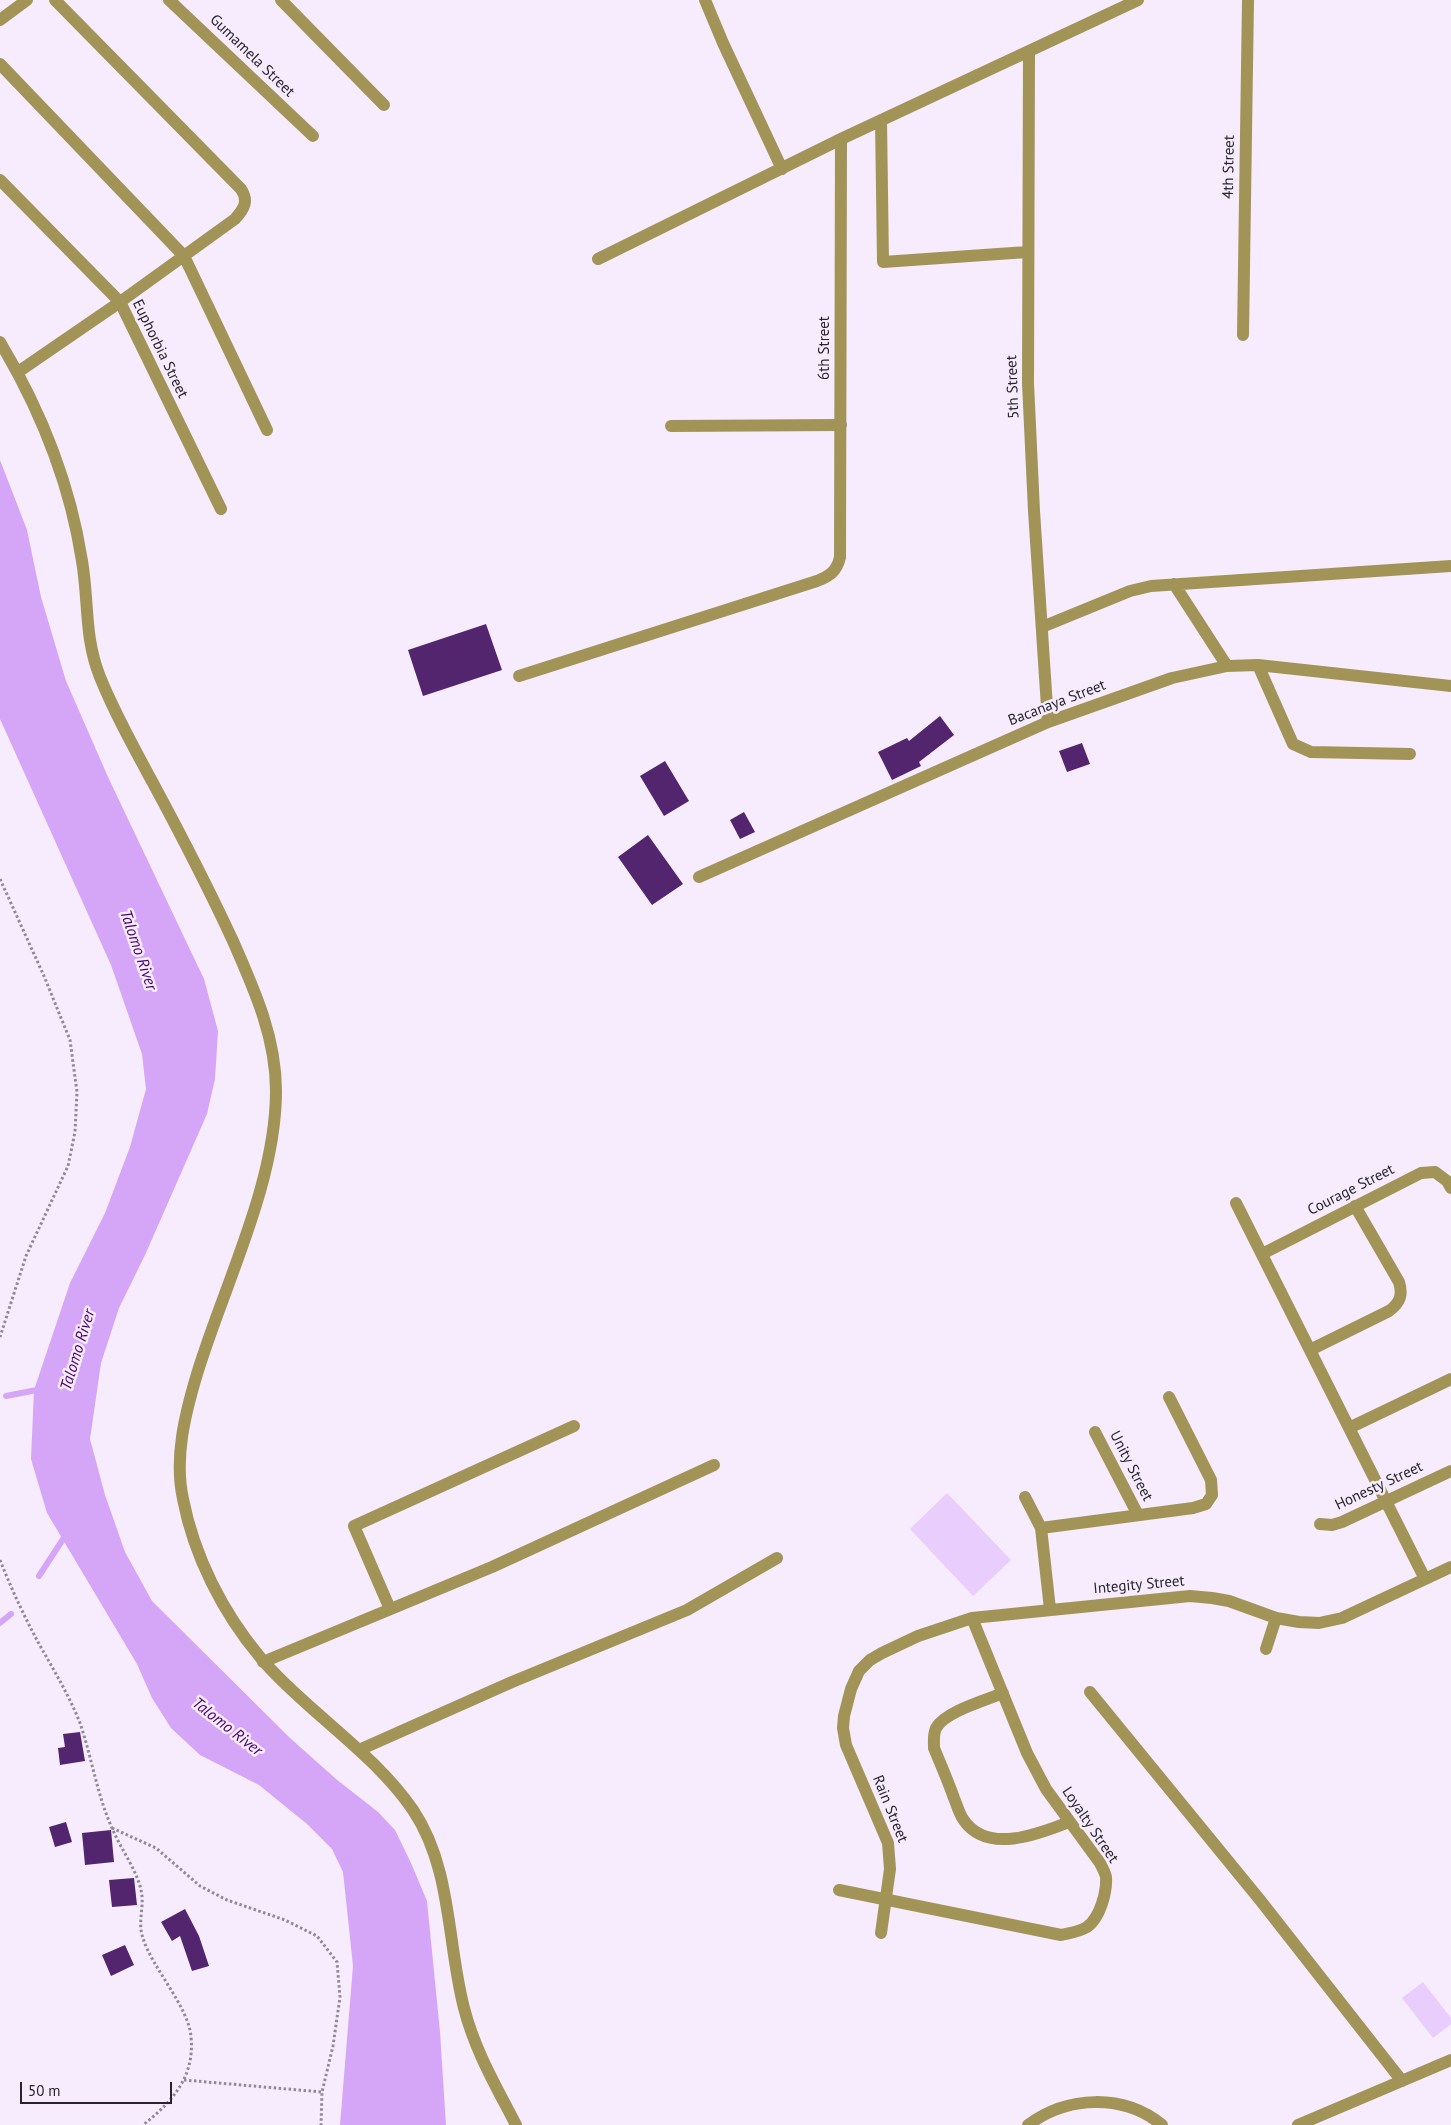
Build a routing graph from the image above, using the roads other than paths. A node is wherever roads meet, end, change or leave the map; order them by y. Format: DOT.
graph roads {
  1 [pos="27,0"];
  2 [pos="55,0"];
  3 [pos="169,0"];
  4 [pos="281,0"];
  5 [pos="705,0"];
  6 [pos="1138,0"];
  7 [pos="1248,0"];
  8 [pos="0,20"];
  9 [pos="1029,51"];
  10 [pos="0,64"];
  11 [pos="384,105"];
  12 [pos="881,120"];
  13 [pos="312,136"];
  14 [pos="842,139"];
  15 [pos="782,169"];
  16 [pos="0,180"];
  17 [pos="1027,252"];
  18 [pos="184,256"];
  19 [pos="598,259"];
  20 [pos="120,302"];
  21 [pos="1243,335"];
  22 [pos="0,342"];
  23 [pos="18,372"];
  24 [pos="841,425"];
  25 [pos="671,426"];
  26 [pos="266,430"];
  27 [pos="221,509"];
  28 [pos="1451,566"];
  29 [pos="1174,584"];
  30 [pos="1042,627"];
  31 [pos="1258,665"];
  32 [pos="1227,666"];
  33 [pos="519,676"];
  34 [pos="1451,686"];
  35 [pos="1048,722"];
  36 [pos="1410,754"];
  37 [pos="698,877"];
  38 [pos="1451,1188"];
  39 [pos="1236,1203"];
  40 [pos="1355,1206"];
  41 [pos="1262,1254"];
  42 [pos="1310,1350"];
  43 [pos="1451,1379"];
  44 [pos="1169,1397"];
  45 [pos="574,1426"];
  46 [pos="1349,1428"];
  47 [pos="1095,1432"];
  48 [pos="714,1466"];
  49 [pos="1451,1471"];
  50 [pos="1025,1498"];
  51 [pos="1386,1502"];
  52 [pos="1138,1515"];
  53 [pos="1320,1524"];
  54 [pos="1041,1528"];
  55 [pos="777,1558"];
  56 [pos="1451,1567"];
  57 [pos="1426,1579"];
  58 [pos="390,1609"];
  59 [pos="1050,1609"];
  60 [pos="972,1618"];
  61 [pos="1276,1618"];
  62 [pos="1266,1649"];
  63 [pos="263,1662"];
  64 [pos="1090,1692"];
  65 [pos="1003,1693"];
  66 [pos="847,1701"];
  67 [pos="358,1750"];
  68 [pos="1070,1822"];
  69 [pos="839,1890"];
  70 [pos="886,1899"];
  71 [pos="881,1933"];
  72 [pos="1451,2060"];
  73 [pos="1402,2081"];
  74 [pos="516,2125"];
  75 [pos="1028,2125"];
  76 [pos="1162,2125"];
  77 [pos="1298,2125"];
  1 -- 8 [label="street"];
  2 -- 18 [label="street"];
  3 -- 13 [label="street, Gumamela Street"];
  4 -- 11 [label="street"];
  5 -- 15 [label="street"];
  6 -- 9 [label="street"];
  7 -- 21 [label="street, 4th Street"];
  9 -- 12 [label="street"];
  9 -- 17 [label="street, 5th Street"];
  10 -- 18 [label="street"];
  12 -- 14 [label="street"];
  12 -- 17 [label="street"];
  14 -- 15 [label="street"];
  14 -- 24 [label="street, 6th Street"];
  15 -- 19 [label="street"];
  16 -- 20 [label="street, Euphorbia Street"];
  17 -- 30 [label="street, 5th Street"];
  18 -- 20 [label="street"];
  18 -- 26 [label="street"];
  20 -- 23 [label="street"];
  20 -- 27 [label="street, Euphorbia Street"];
  22 -- 23 [label="street"];
  23 -- 63 [label="street"];
  24 -- 25 [label="street"];
  24 -- 33 [label="street, 6th Street"];
  28 -- 29 [label="street"];
  29 -- 30 [label="street"];
  29 -- 32 [label="street"];
  30 -- 35 [label="street, 5th Street"];
  31 -- 32 [label="street, Bacanaya Street"];
  31 -- 34 [label="street, Bacanaya Street"];
  31 -- 36 [label="street"];
  32 -- 35 [label="street, Bacanaya Street"];
  35 -- 37 [label="street, Bacanaya Street"];
  38 -- 40 [label="street, Courage Street"];
  39 -- 41 [label="street"];
  40 -- 41 [label="street, Courage Street"];
  40 -- 42 [label="street"];
  41 -- 42 [label="street"];
  42 -- 46 [label="street"];
  43 -- 46 [label="street"];
  44 -- 52 [label="street"];
  45 -- 58 [label="street"];
  46 -- 51 [label="street"];
  47 -- 52 [label="street, Unity Street"];
  48 -- 58 [label="street"];
  49 -- 51 [label="street, Honesty Street"];
  50 -- 54 [label="street"];
  51 -- 53 [label="street, Honesty Street"];
  51 -- 57 [label="street"];
  52 -- 54 [label="street"];
  54 -- 59 [label="street"];
  55 -- 67 [label="street"];
  56 -- 57 [label="street, Integity Street"];
  57 -- 61 [label="street, Integity Street"];
  58 -- 63 [label="street"];
  59 -- 60 [label="street, Integity Street"];
  59 -- 61 [label="street, Integity Street"];
  60 -- 65 [label="street, Loyalty Street"];
  60 -- 66 [label="street, Integity Street"];
  61 -- 62 [label="street"];
  63 -- 67 [label="street"];
  64 -- 73 [label="street"];
  65 -- 68 [label="street, Loyalty Street"];
  65 -- 68 [label="street"];
  66 -- 70 [label="street, Rain Street"];
  67 -- 74 [label="street"];
  68 -- 70 [label="street, Loyalty Street"];
  69 -- 70 [label="street, Loyalty Street"];
  70 -- 71 [label="street, Rain Street"];
  72 -- 73 [label="street"];
  73 -- 77 [label="street"];
  75 -- 76 [label="street"];
}
